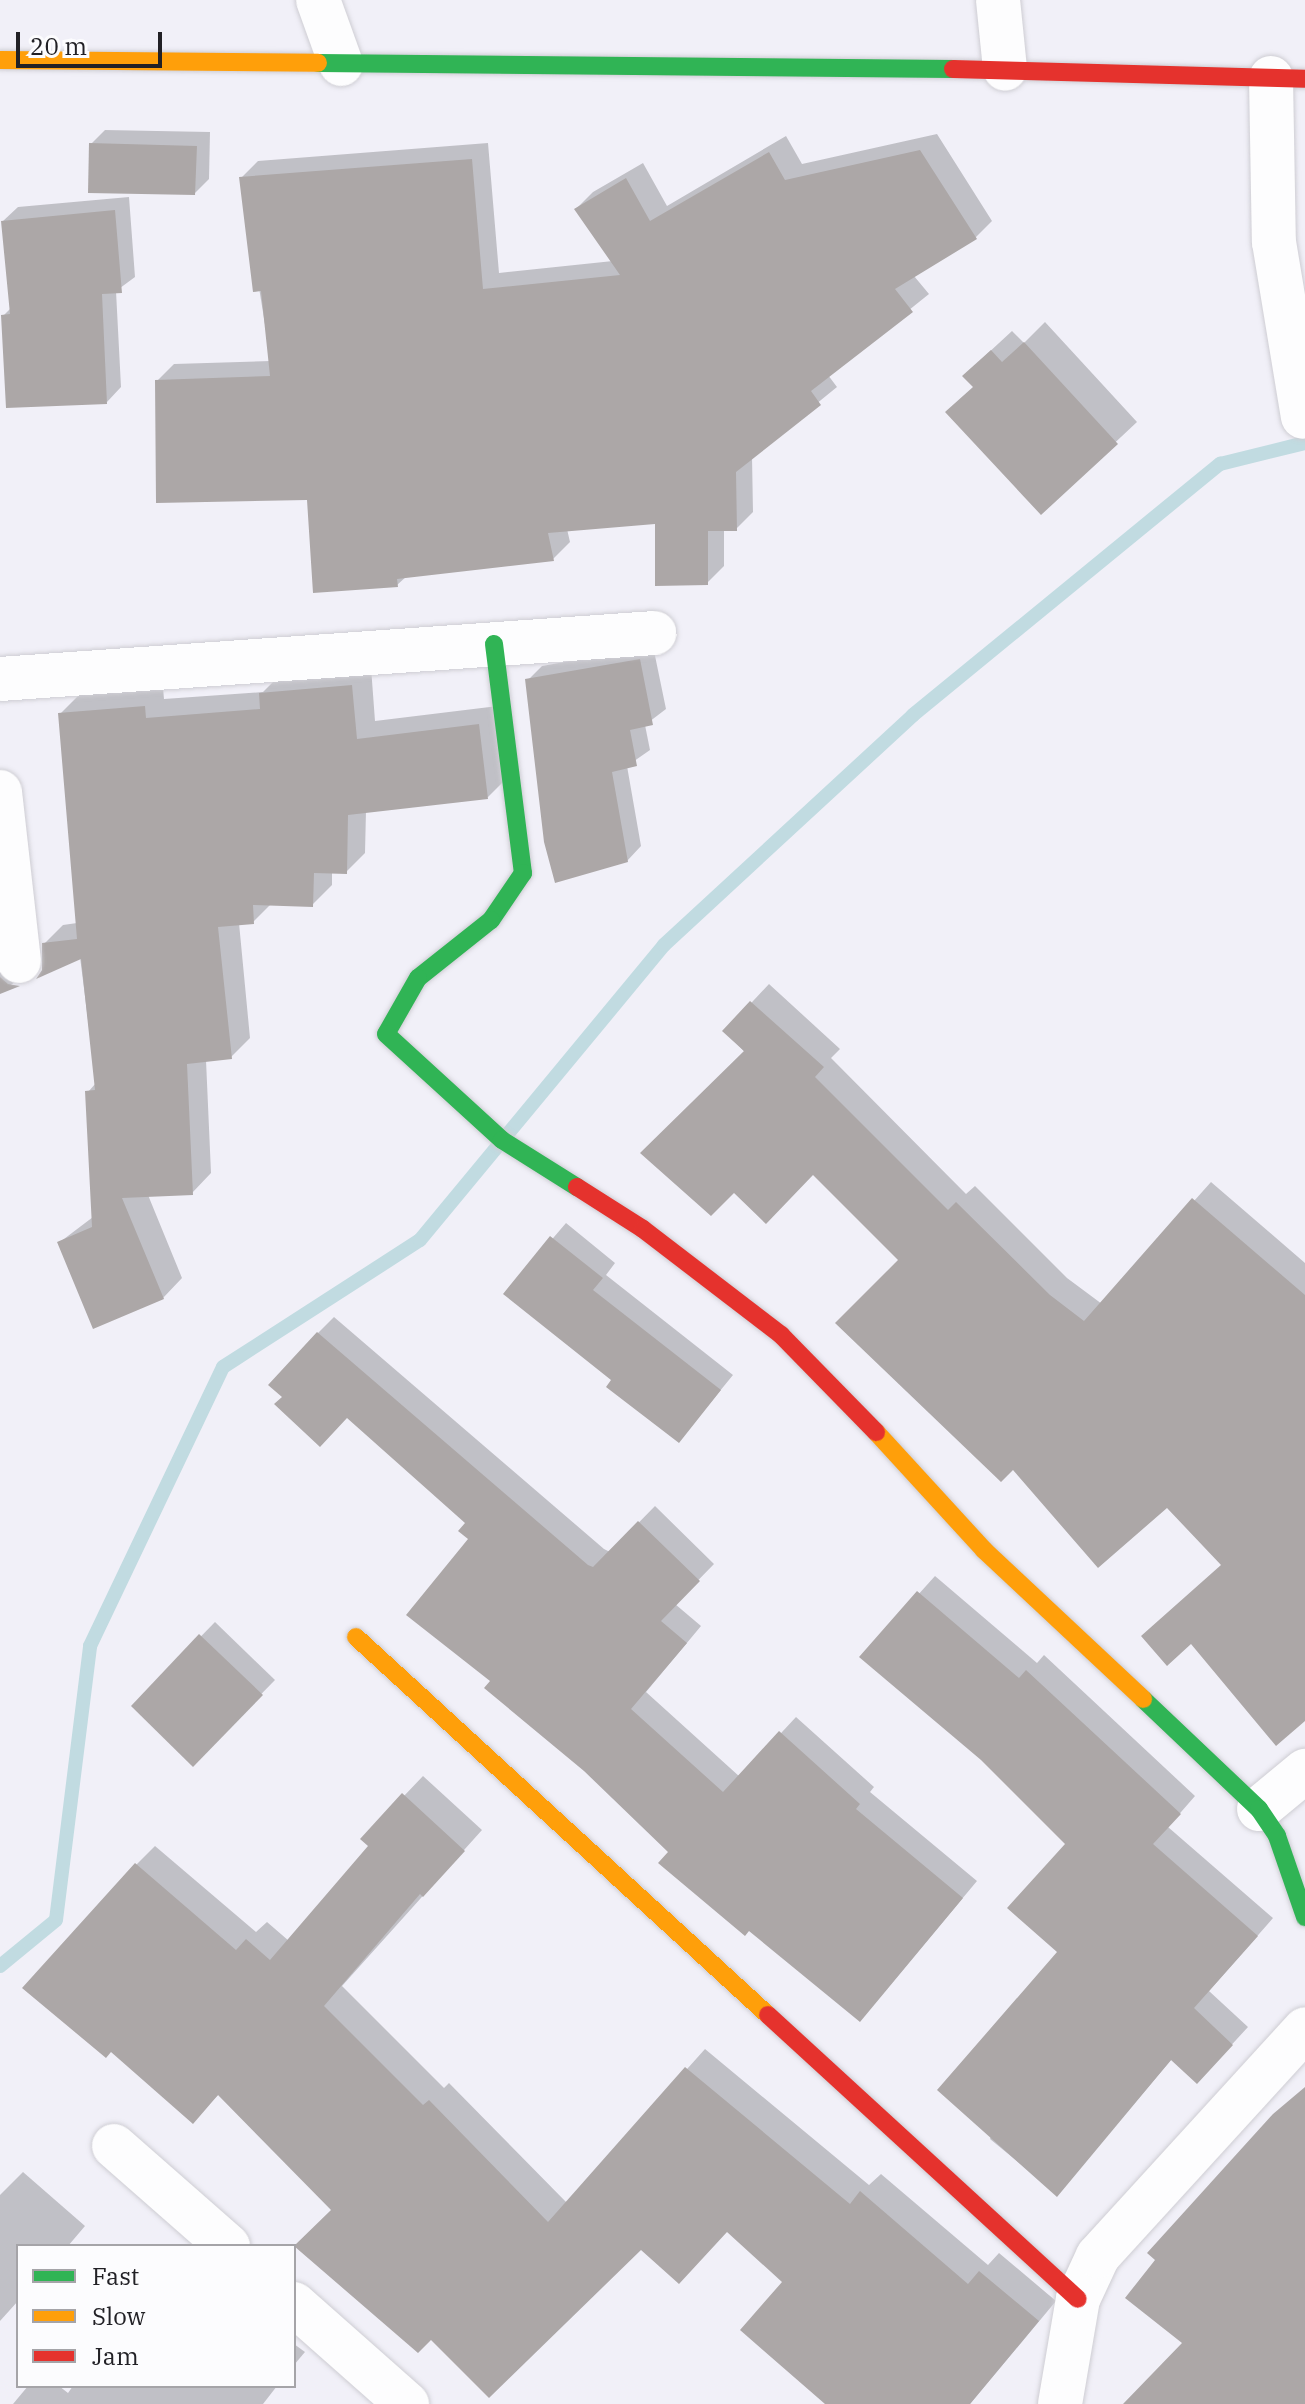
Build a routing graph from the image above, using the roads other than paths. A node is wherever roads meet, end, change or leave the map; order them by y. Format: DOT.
graph roads {
  1 [pos="318,0"];
  2 [pos="998,0"];
  3 [pos="0,60"];
  4 [pos="341,64"];
  5 [pos="1005,69"];
  6 [pos="1288,78"];
  7 [pos="1303,417"];
  8 [pos="654,633"];
  9 [pos="494,644"];
  10 [pos="0,679"];
  11 [pos="0,792"];
  12 [pos="19,961"];
  13 [pos="356,1637"];
  14 [pos="1305,1771"];
  15 [pos="1259,1809"];
  16 [pos="1305,1917"];
  17 [pos="1305,2029"];
  18 [pos="114,2146"];
  19 [pos="226,2244"];
  20 [pos="1078,2299"];
  21 [pos="296,2306"];
  22 [pos="407,2404"];
  23 [pos="1060,2404"];
  1 -- 4 [label="street"];
  2 -- 5 [label="street"];
  3 -- 4 [label="street"];
  4 -- 5 [label="street"];
  5 -- 6 [label="street"];
  6 -- 7 [label="street"];
  8 -- 9 [label="street"];
  9 -- 10 [label="street"];
  9 -- 15 [label="street"];
  11 -- 12 [label="street"];
  13 -- 20 [label="street"];
  14 -- 15 [label="street"];
  15 -- 16 [label="street"];
  17 -- 20 [label="street"];
  18 -- 19 [label="street"];
  20 -- 23 [label="street"];
  21 -- 22 [label="street"];
}
